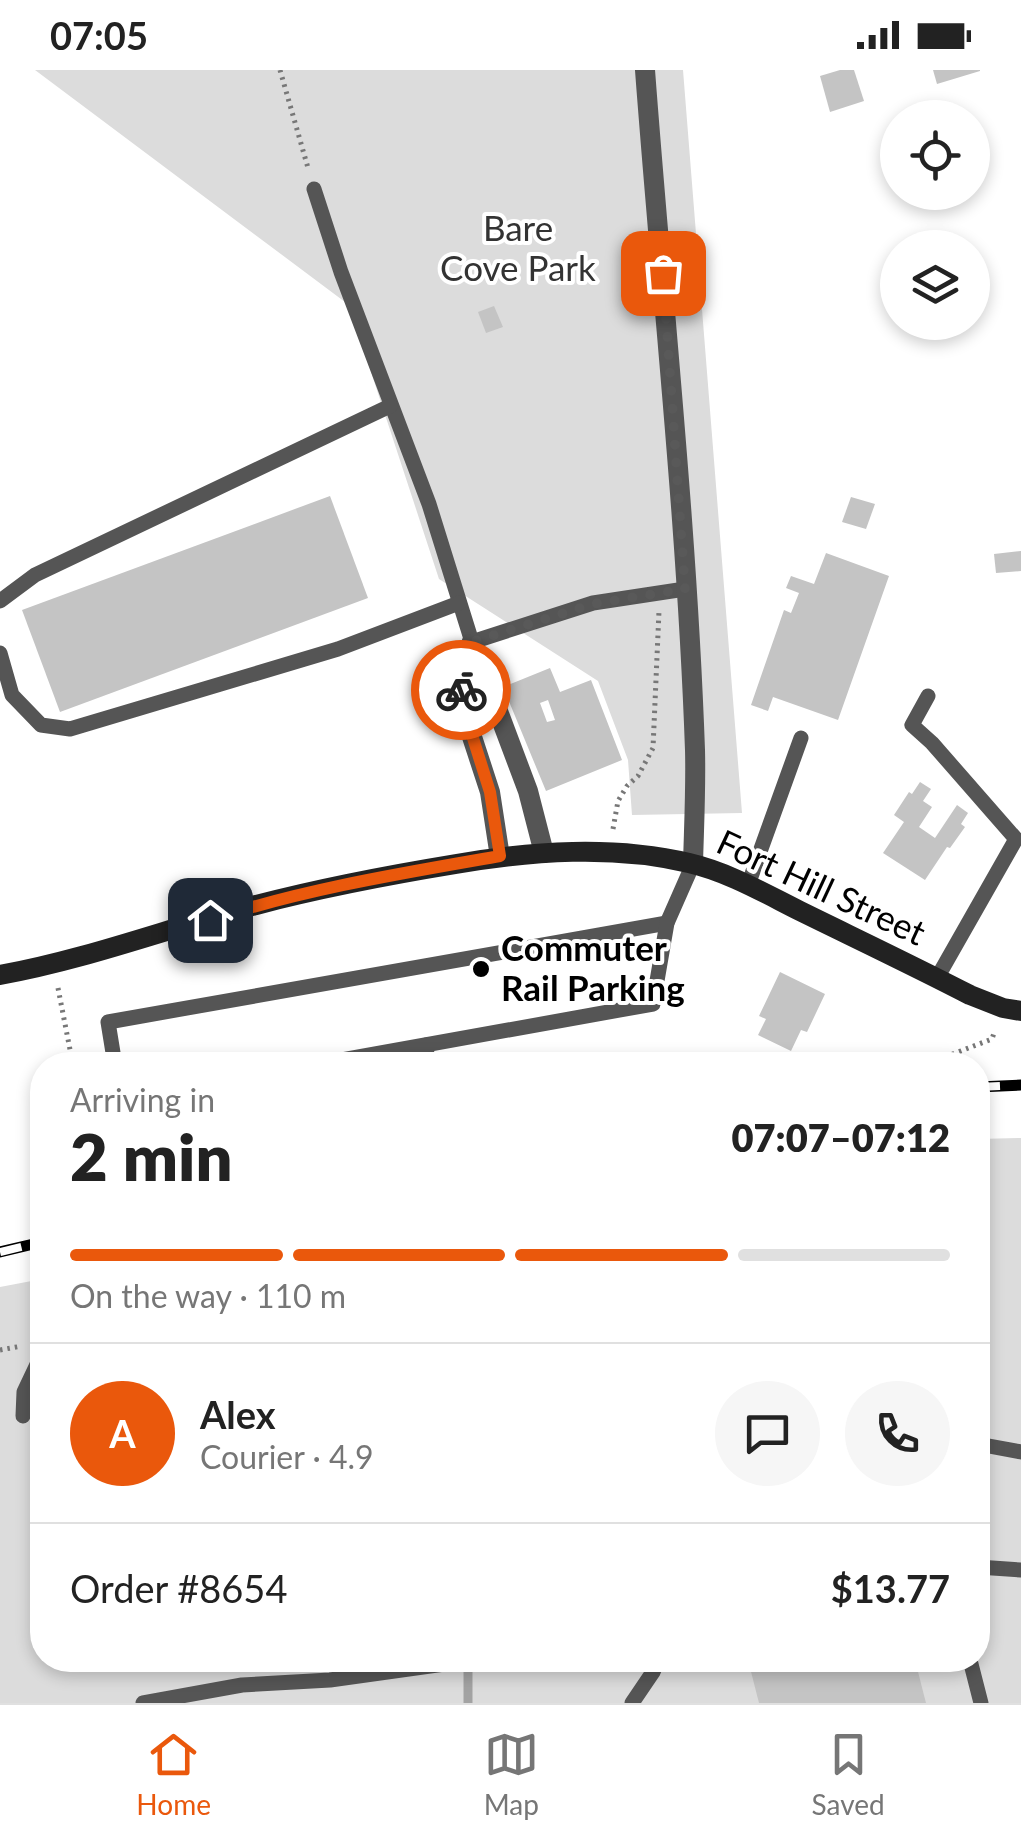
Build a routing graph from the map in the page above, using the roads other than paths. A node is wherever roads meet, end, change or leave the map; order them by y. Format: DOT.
graph roads {
  1 [pos="645,70"];
  2 [pos="314,189"];
  3 [pos="390,406"];
  4 [pos="685,589"];
  5 [pos="0,602"];
  6 [pos="460,603"];
  7 [pos="472,642"];
  8 [pos="0,652"];
  9 [pos="928,696"];
  10 [pos="802,738"];
  11 [pos="544,852"];
  12 [pos="500,856"];
  13 [pos="693,864"];
  14 [pos="748,885"];
  15 [pos="667,923"];
  16 [pos="0,975"];
  17 [pos="937,978"];
  18 [pos="1012,1010"];
  19 [pos="426,1045"];
  20 [pos="113,1052"];
  21 [pos="392,1052"];
  22 [pos="427,1052"];
  23 [pos="30,1379"];
  24 [pos="23,1416"];
  25 [pos="990,1446"];
  26 [pos="1021,1452"];
  27 [pos="990,1568"];
  28 [pos="1021,1570"];
  29 [pos="389,1672"];
  30 [pos="653,1672"];
  31 [pos="973,1672"];
  32 [pos="143,1703"];
  33 [pos="632,1703"];
  34 [pos="982,1703"];
  1 -- 4 [label="street"];
  2 -- 3 [label="lane"];
  3 -- 5 [label="lane"];
  3 -- 6 [label="lane"];
  4 -- 7 [label="lane"];
  4 -- 13 [label="street"];
  6 -- 7 [label="lane"];
  6 -- 8 [label="lane"];
  7 -- 11 [label="street"];
  7 -- 12 [label="street"];
  9 -- 17 [label="lane"];
  10 -- 14 [label="lane"];
  11 -- 12 [label="main road, Fort Hill Street"];
  11 -- 13 [label="main road, Fort Hill Street"];
  12 -- 16 [label="main road, Fort Hill Street"];
  13 -- 14 [label="main road, Fort Hill Street"];
  13 -- 15 [label="lane"];
  14 -- 17 [label="main road, Fort Hill Street"];
  15 -- 19 [label="lane"];
  15 -- 20 [label="lane"];
  17 -- 18 [label="main road, Fort Hill Street"];
  19 -- 21 [label="lane"];
  19 -- 22 [label="lane"];
  23 -- 24 [label="lane"];
  25 -- 26 [label="lane"];
  27 -- 28 [label="lane"];
  29 -- 32 [label="lane"];
  30 -- 33 [label="lane"];
  31 -- 34 [label="lane"];
}
